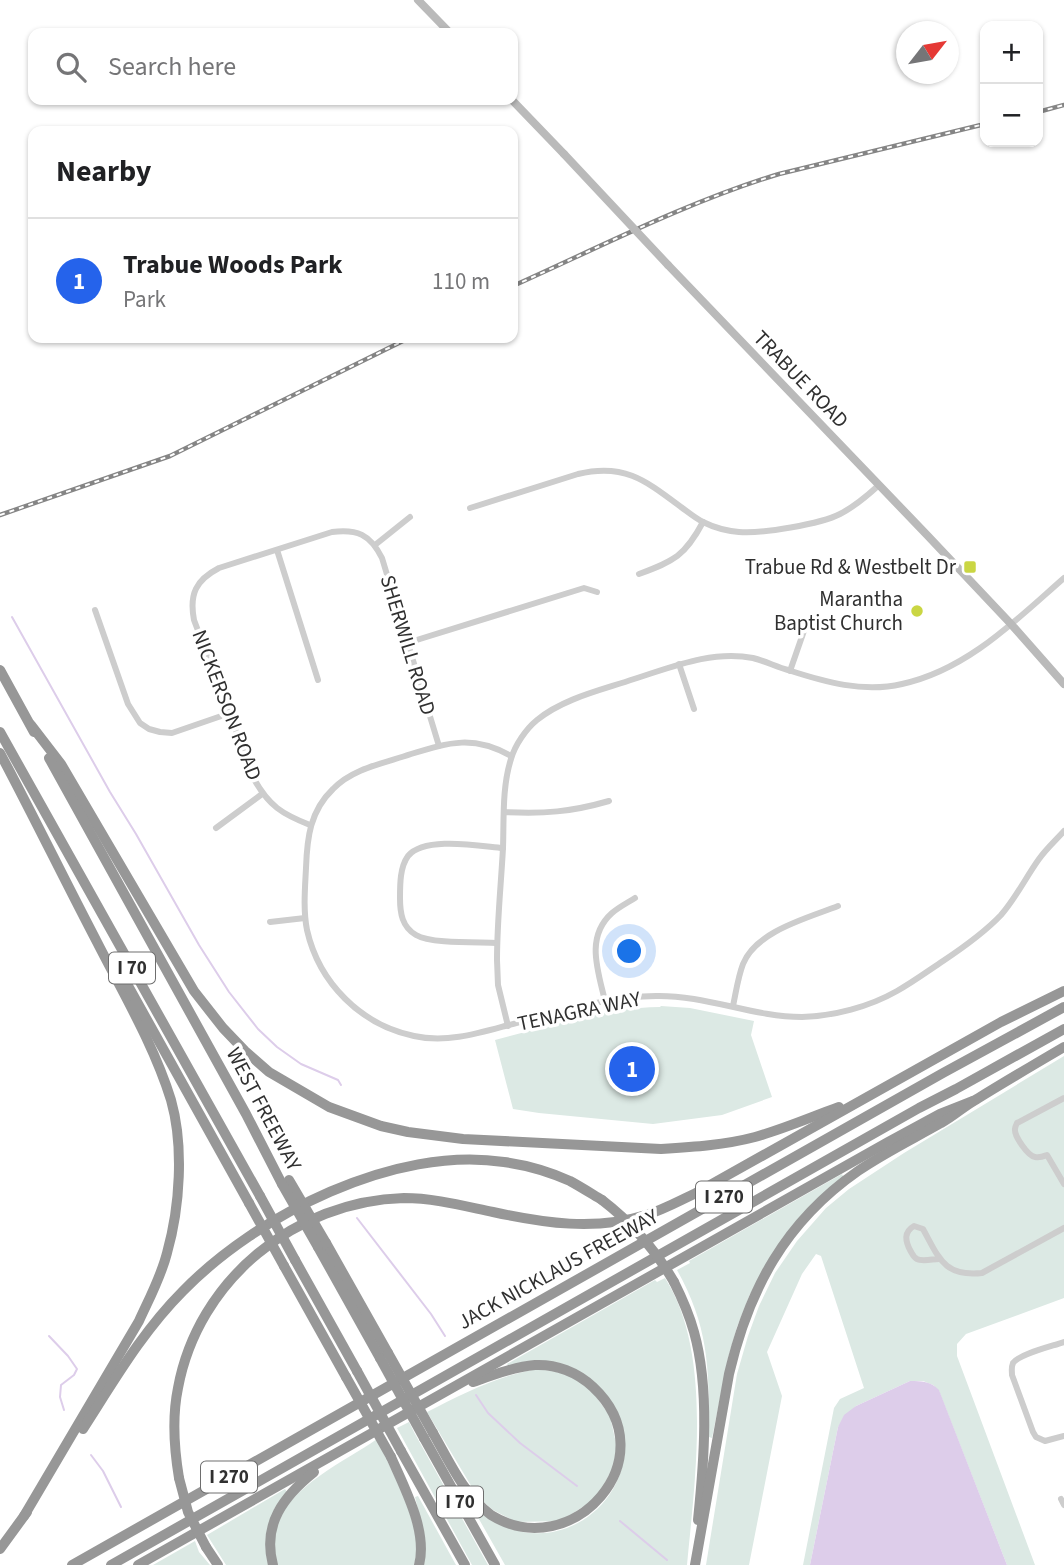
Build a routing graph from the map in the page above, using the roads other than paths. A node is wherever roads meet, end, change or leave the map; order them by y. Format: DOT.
graph roads {
  1 [pos="418,0"];
  2 [pos="445,28"];
  3 [pos="517,105"];
  4 [pos="879,485"];
  5 [pos="470,508"];
  6 [pos="410,517"];
  7 [pos="702,522"];
  8 [pos="375,545"];
  9 [pos="277,550"];
  10 [pos="639,574"];
  11 [pos="1064,578"];
  12 [pos="597,592"];
  13 [pos="94,610"];
  14 [pos="1011,624"];
  15 [pos="806,625"];
  16 [pos="407,643"];
  17 [pos="679,664"];
  18 [pos="0,670"];
  19 [pos="790,671"];
  20 [pos="318,680"];
  21 [pos="1064,684"];
  22 [pos="694,709"];
  23 [pos="230,713"];
  24 [pos="31,725"];
  25 [pos="0,732"];
  26 [pos="439,746"];
  27 [pos="0,753"];
  28 [pos="512,756"];
  29 [pos="262,794"];
  30 [pos="609,801"];
  31 [pos="504,811"];
  32 [pos="310,825"];
  33 [pos="216,828"];
  34 [pos="1064,831"];
  35 [pos="503,848"];
  36 [pos="56,860"];
  37 [pos="635,898"];
  38 [pos="838,906"];
  39 [pos="305,918"];
  40 [pos="270,922"];
  41 [pos="497,943"];
  42 [pos="1064,991"];
  43 [pos="605,1001"];
  44 [pos="733,1006"];
  45 [pos="1064,1007"];
  46 [pos="508,1026"];
  47 [pos="1064,1029"];
  48 [pos="1064,1047"];
  49 [pos="868,1097"];
  50 [pos="1064,1098"];
  51 [pos="973,1101"];
  52 [pos="1064,1184"];
  53 [pos="1064,1228"];
  54 [pos="939,1259"];
  55 [pos="290,1263"];
  56 [pos="1064,1342"];
  57 [pos="447,1391"];
  58 [pos="429,1435"];
  59 [pos="1064,1436"];
  60 [pos="358,1441"];
  61 [pos="396,1454"];
  62 [pos="24,1516"];
  63 [pos="0,1549"];
  64 [pos="72,1565"];
  65 [pos="111,1565"];
  66 [pos="138,1565"];
  67 [pos="218,1565"];
  68 [pos="273,1565"];
  69 [pos="419,1565"];
  70 [pos="465,1565"];
  71 [pos="495,1565"];
  72 [pos="694,1565"];
  1 -- 2 [label="main road"];
  3 -- 4 [label="main road, TRABUE ROAD, bridge"];
  4 -- 7 [label="street"];
  4 -- 14 [label="main road, TRABUE ROAD"];
  5 -- 7 [label="street"];
  6 -- 8 [label="street"];
  7 -- 10 [label="street"];
  8 -- 9 [label="street, NICKERSON ROAD"];
  8 -- 16 [label="street, SHERWILL ROAD"];
  9 -- 20 [label="street"];
  9 -- 23 [label="street, NICKERSON ROAD"];
  11 -- 14 [label="street"];
  12 -- 16 [label="street"];
  13 -- 23 [label="street"];
  14 -- 19 [label="street"];
  14 -- 21 [label="main road, TRABUE ROAD"];
  15 -- 19 [label="street"];
  16 -- 26 [label="street, SHERWILL ROAD"];
  17 -- 19 [label="street"];
  17 -- 22 [label="street"];
  17 -- 28 [label="street"];
  18 -- 24 [label="highway, WEST FREEWAY / I 70"];
  23 -- 29 [label="street, NICKERSON ROAD"];
  24 -- 49 [label="highway"];
  24 -- 58 [label="highway, WEST FREEWAY / I 70, bridge"];
  25 -- 55 [label="highway, I 70, bridge"];
  26 -- 28 [label="street"];
  26 -- 32 [label="street"];
  27 -- 36 [label="highway"];
  28 -- 31 [label="street"];
  29 -- 32 [label="street, NICKERSON ROAD"];
  29 -- 33 [label="street"];
  30 -- 31 [label="street"];
  31 -- 35 [label="street"];
  32 -- 39 [label="street, TENAGRA WAY"];
  34 -- 44 [label="street, TENAGRA WAY"];
  35 -- 41 [label="street"];
  35 -- 41 [label="street"];
  36 -- 55 [label="highway, bridge"];
  36 -- 62 [label="highway"];
  37 -- 43 [label="street"];
  38 -- 44 [label="street"];
  39 -- 40 [label="street"];
  39 -- 46 [label="street, TENAGRA WAY"];
  41 -- 46 [label="street"];
  42 -- 49 [label="highway"];
  43 -- 44 [label="street, TENAGRA WAY"];
  43 -- 46 [label="street, TENAGRA WAY"];
  45 -- 64 [label="highway, JACK NICKLAUS FREEWAY / I 270"];
  47 -- 65 [label="highway, JACK NICKLAUS FREEWAY / I 270"];
  48 -- 51 [label="highway"];
  49 -- 67 [label="highway, bridge"];
  50 -- 52 [label="street"];
  51 -- 57 [label="highway"];
  51 -- 72 [label="highway"];
  53 -- 54 [label="street"];
  54 -- 54 [label="street"];
  55 -- 61 [label="highway, I 70, bridge"];
  55 -- 61 [label="highway, bridge"];
  56 -- 59 [label="street"];
  57 -- 58 [label="highway"];
  57 -- 60 [label="highway"];
  58 -- 71 [label="highway, WEST FREEWAY / I 70"];
  60 -- 66 [label="highway"];
  60 -- 68 [label="highway"];
  61 -- 69 [label="highway"];
  61 -- 70 [label="highway, I 70"];
  62 -- 63 [label="highway"];
  62 -- 72 [label="highway, bridge"];
}
